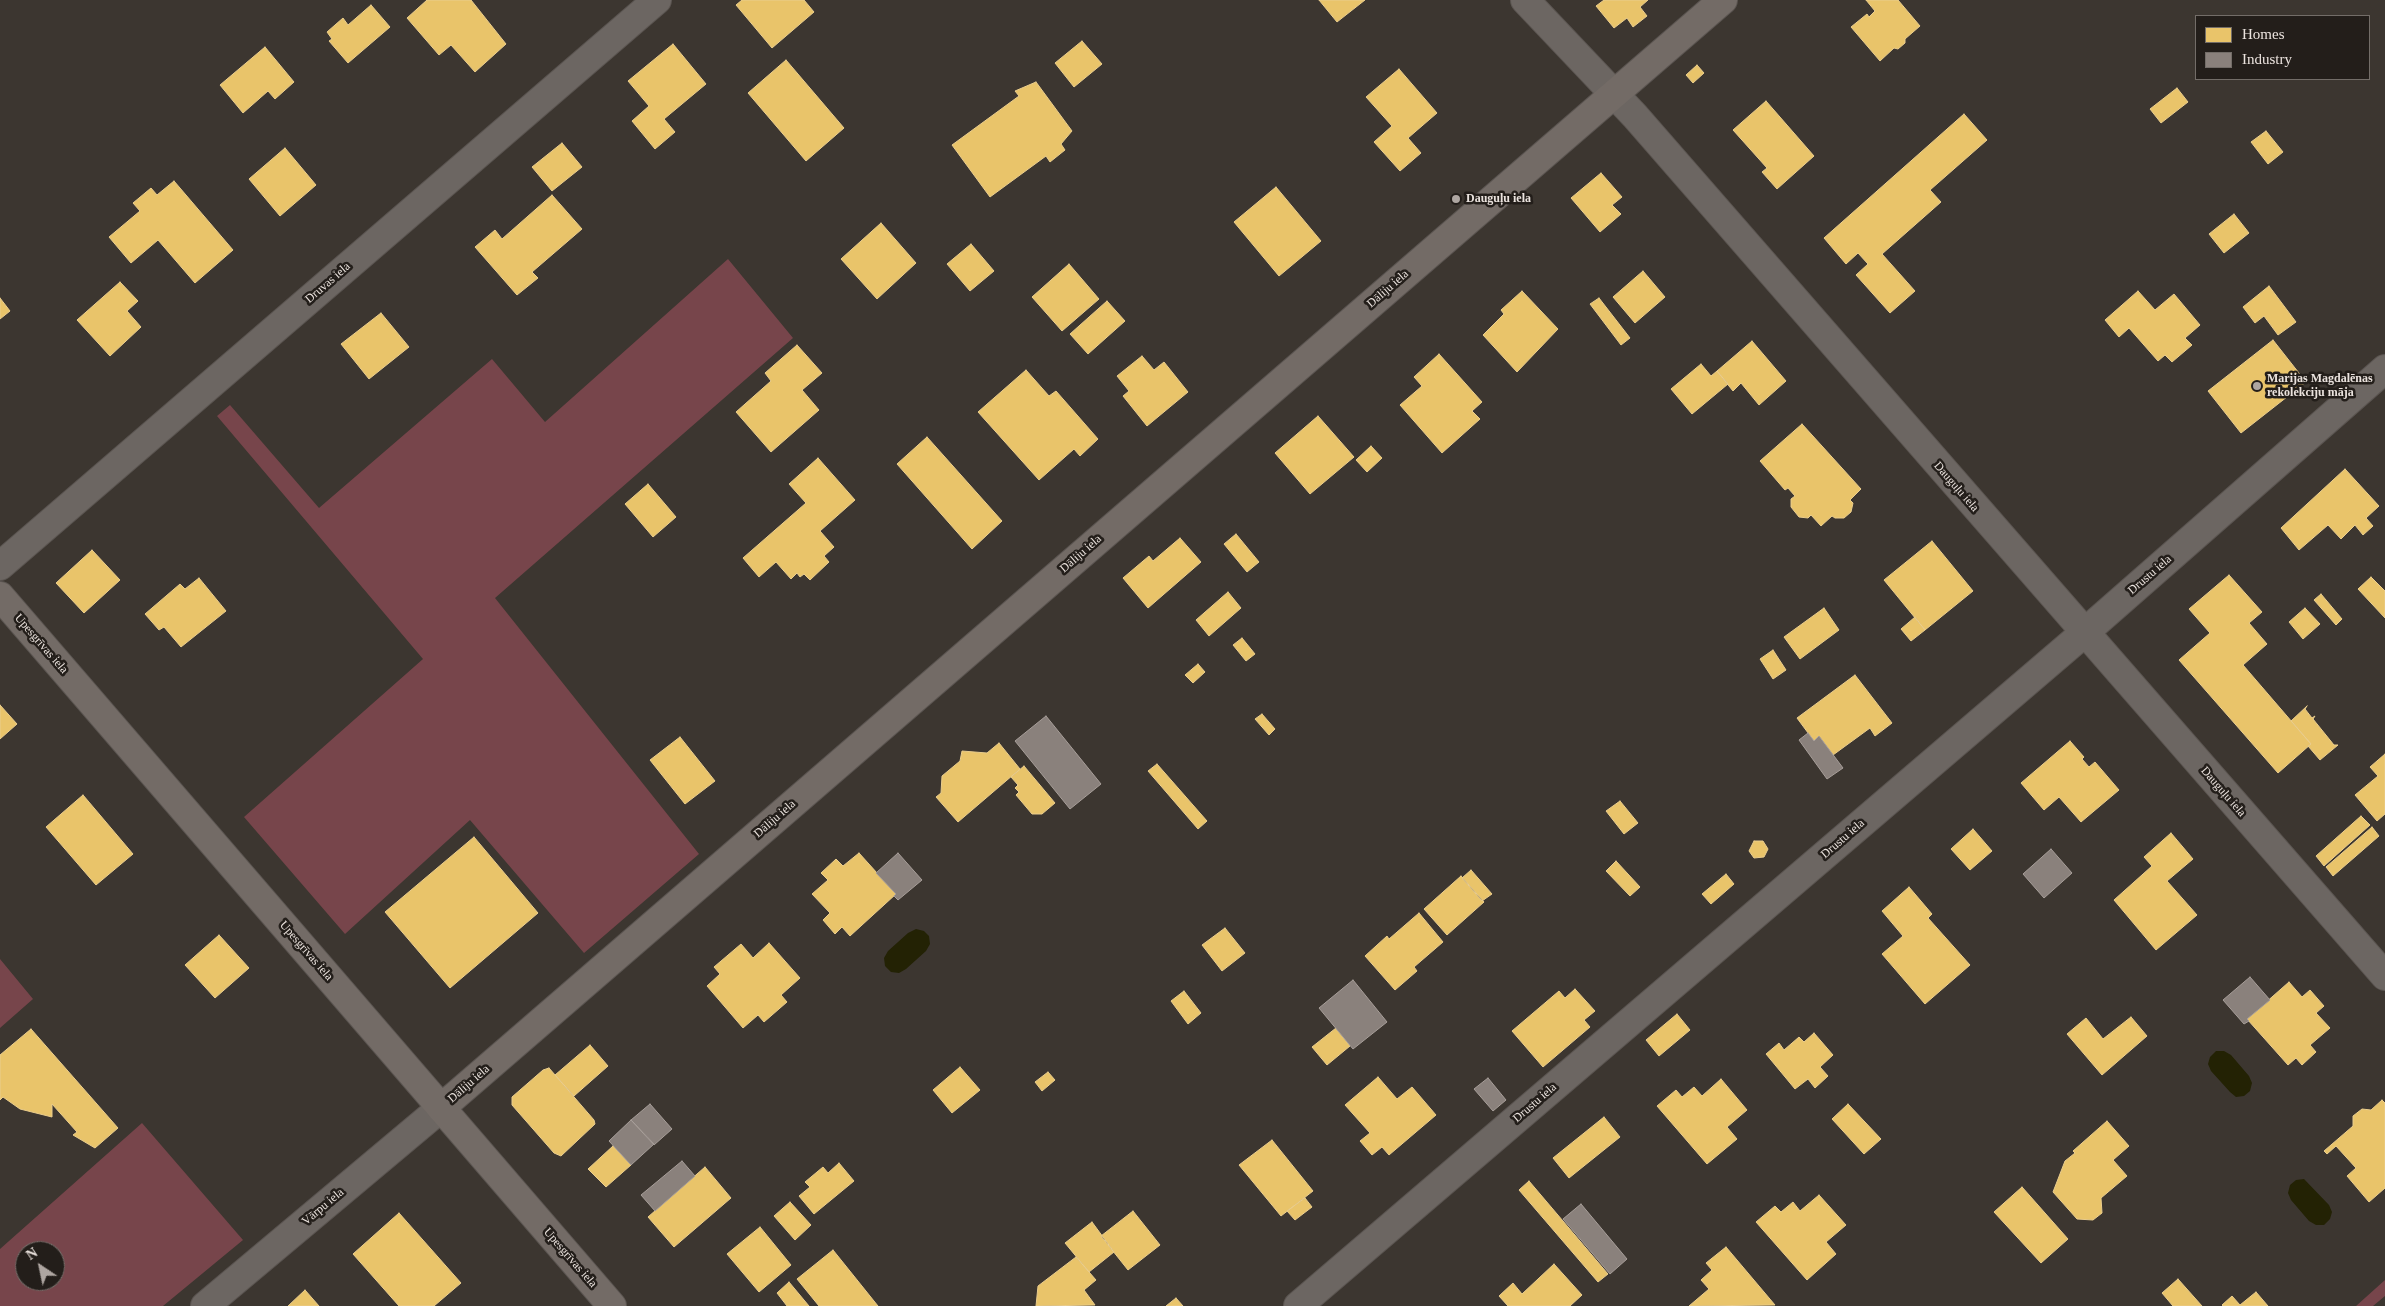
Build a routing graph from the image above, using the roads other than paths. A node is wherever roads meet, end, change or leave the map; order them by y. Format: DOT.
graph roads {
  1 [pos="657,0"];
  2 [pos="1525,0"];
  3 [pos="1723,0"];
  4 [pos="1615,93"];
  5 [pos="2385,369"];
  6 [pos="0,566"];
  7 [pos="0,596"];
  8 [pos="2084,633"];
  9 [pos="2385,976"];
  10 [pos="440,1108"];
  11 [pos="205,1306"];
  12 [pos="612,1306"];
  13 [pos="1298,1306"];
  1 -- 6 [label="street, Druvas iela"];
  2 -- 4 [label="street, Dauguļu iela"];
  3 -- 4 [label="street, Dāliju iela"];
  4 -- 8 [label="street, Dauguļu iela"];
  4 -- 10 [label="street, Dāliju iela"];
  5 -- 8 [label="street, Drustu iela"];
  7 -- 10 [label="street, Upesgrīvas iela"];
  8 -- 9 [label="street, Dauguļu iela"];
  8 -- 13 [label="street, Drustu iela"];
  10 -- 11 [label="street, Vārpu iela"];
  10 -- 12 [label="street, Upesgrīvas iela"];
}
